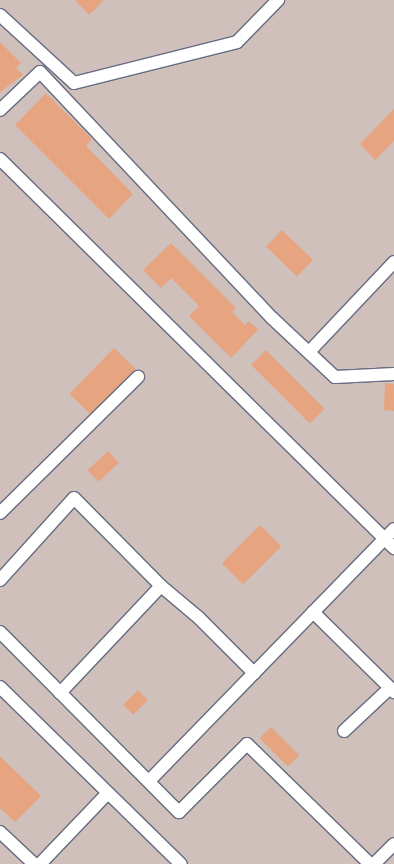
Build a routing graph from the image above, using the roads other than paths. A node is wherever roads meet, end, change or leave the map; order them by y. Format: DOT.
graph roads {
  1 [pos="278,0"];
  2 [pos="0,15"];
  3 [pos="0,110"];
  4 [pos="0,159"];
  5 [pos="394,262"];
  6 [pos="309,352"];
  7 [pos="394,374"];
  8 [pos="138,377"];
  9 [pos="0,513"];
  10 [pos="394,529"];
  11 [pos="384,538"];
  12 [pos="394,548"];
  13 [pos="0,580"];
  14 [pos="161,586"];
  15 [pos="313,612"];
  16 [pos="0,632"];
  17 [pos="254,673"];
  18 [pos="0,686"];
  19 [pos="392,690"];
  20 [pos="60,692"];
  21 [pos="344,731"];
  22 [pos="149,781"];
  23 [pos="107,794"];
  24 [pos="0,832"];
  25 [pos="394,844"];
  26 [pos="34,864"];
  27 [pos="40,864"];
  28 [pos="181,864"];
  29 [pos="372,864"];
  1 -- 2 [label="street"];
  3 -- 6 [label="street"];
  4 -- 11 [label="street"];
  5 -- 6 [label="street"];
  6 -- 7 [label="street"];
  8 -- 9 [label="street"];
  10 -- 11 [label="street"];
  11 -- 12 [label="street"];
  11 -- 15 [label="street"];
  13 -- 14 [label="street"];
  14 -- 17 [label="street"];
  14 -- 20 [label="street"];
  15 -- 17 [label="street"];
  15 -- 19 [label="street"];
  16 -- 20 [label="street"];
  17 -- 22 [label="street"];
  18 -- 23 [label="street"];
  19 -- 21 [label="street"];
  20 -- 22 [label="street"];
  22 -- 29 [label="street"];
  23 -- 27 [label="street"];
  23 -- 28 [label="street"];
  24 -- 26 [label="street"];
  25 -- 29 [label="street"];
}
